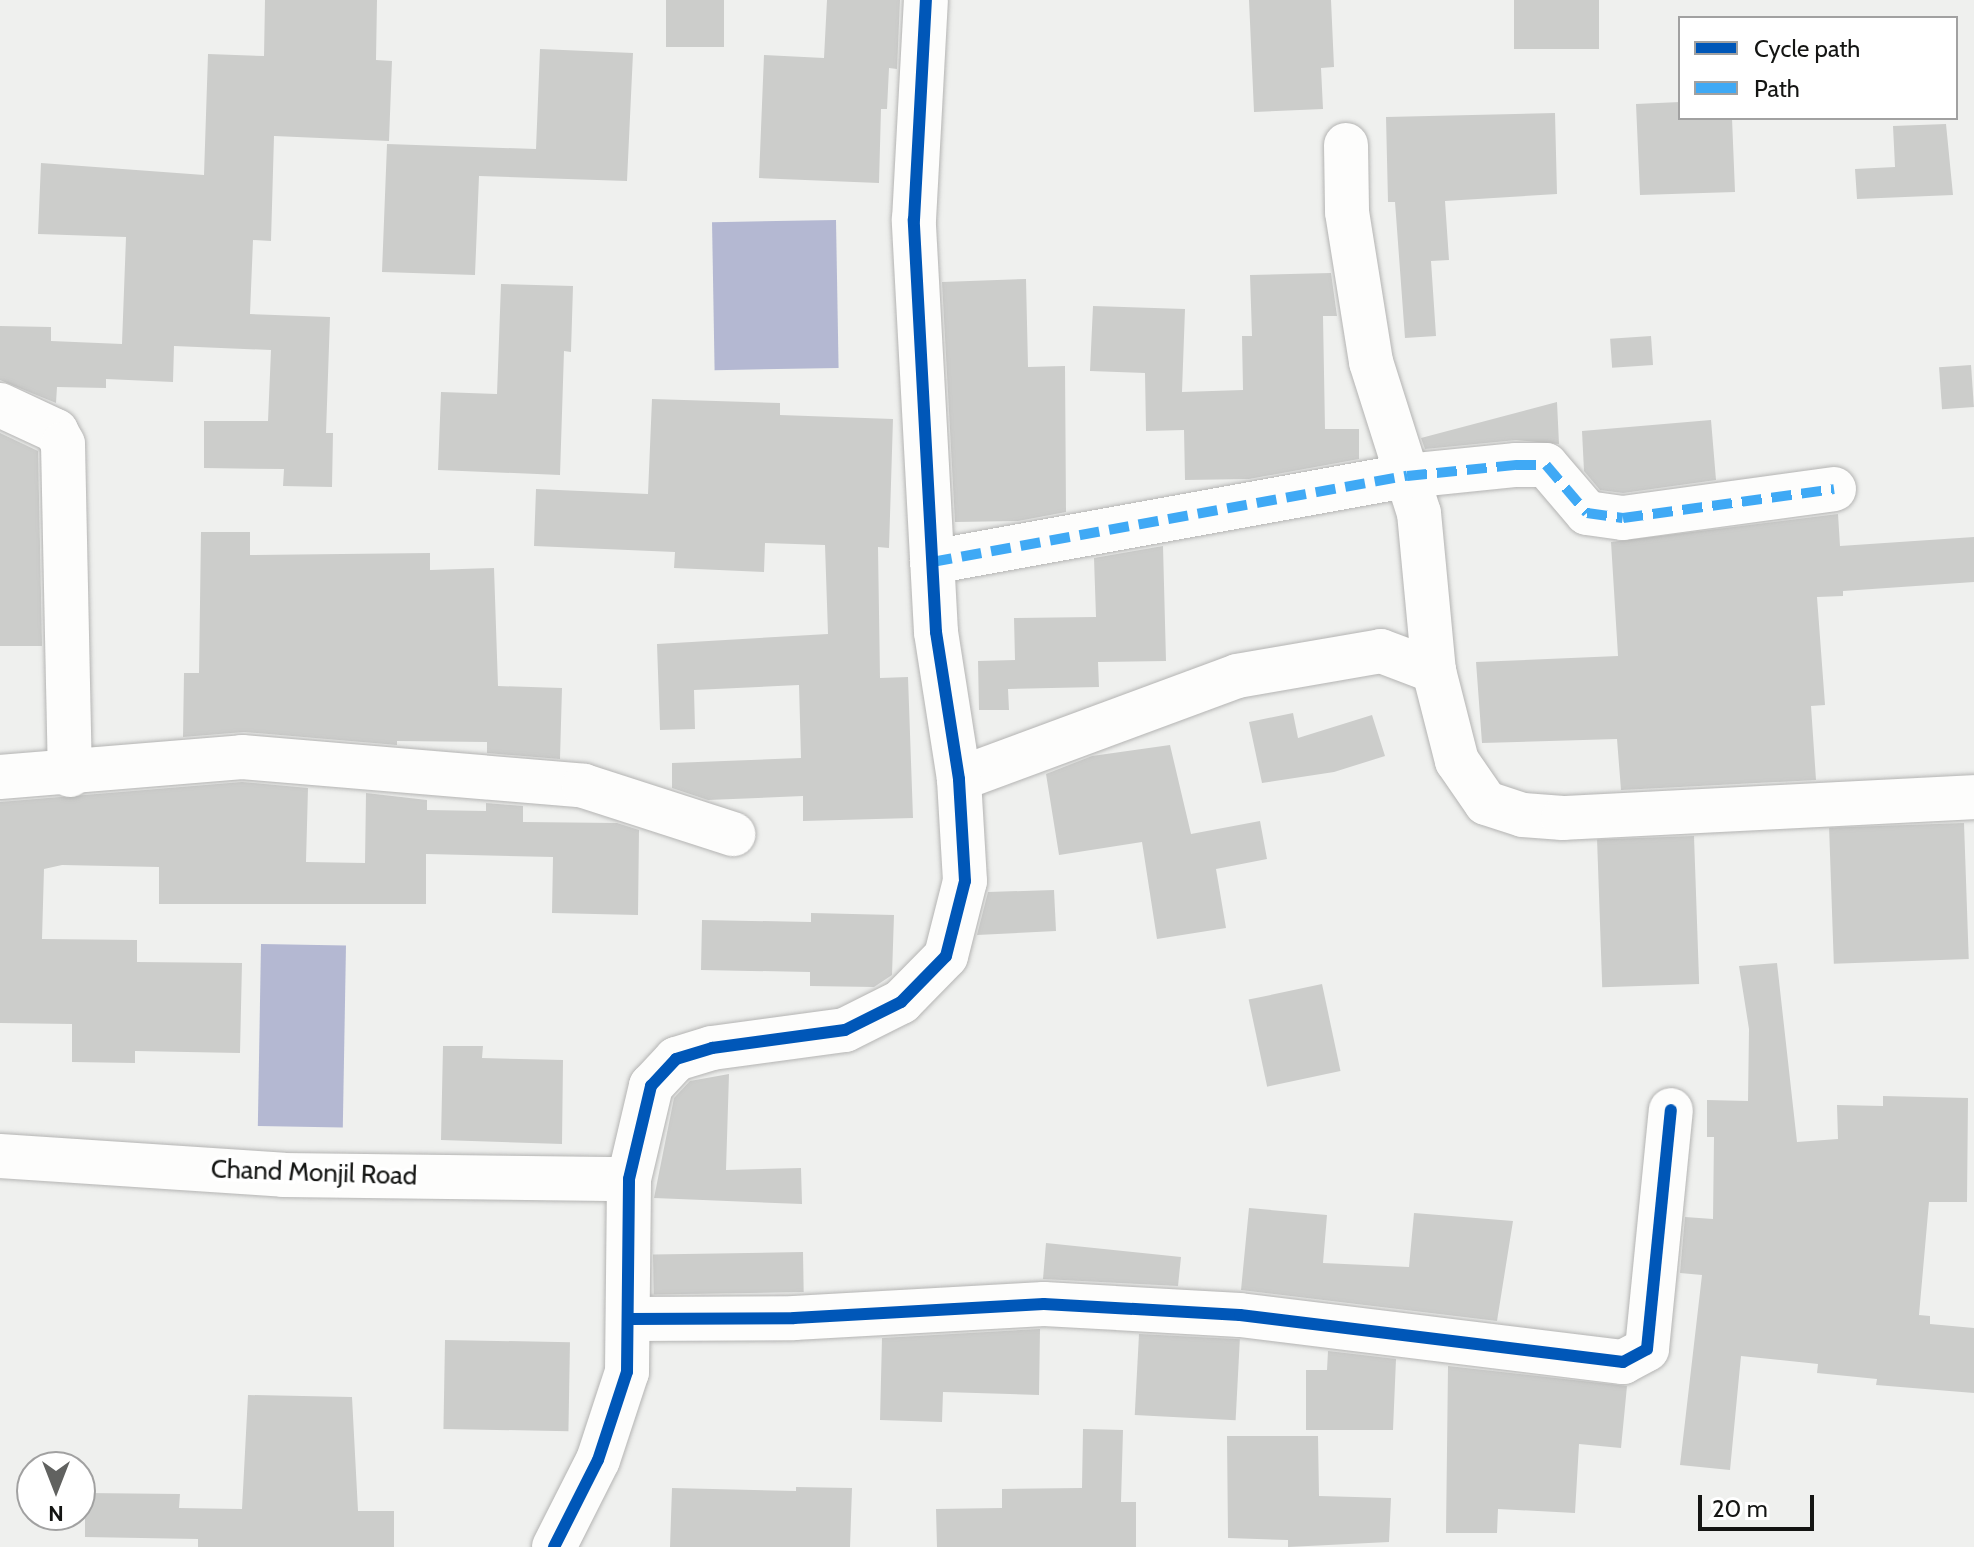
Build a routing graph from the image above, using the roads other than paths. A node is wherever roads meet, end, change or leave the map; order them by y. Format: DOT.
graph roads {
  1 [pos="926,0"];
  2 [pos="1346,145"];
  3 [pos="0,405"];
  4 [pos="1407,476"];
  5 [pos="1834,489"];
  6 [pos="932,562"];
  7 [pos="1434,671"];
  8 [pos="70,775"];
  9 [pos="0,777"];
  10 [pos="959,779"];
  11 [pos="1974,797"];
  12 [pos="733,834"];
  13 [pos="1671,1110"];
  14 [pos="0,1156"];
  15 [pos="629,1179"];
  16 [pos="628,1319"];
  17 [pos="554,1547"];
  1 -- 6 [label="street"];
  2 -- 4 [label="street"];
  3 -- 8 [label="street"];
  4 -- 5 [label="street"];
  4 -- 6 [label="street"];
  4 -- 7 [label="street"];
  6 -- 10 [label="street"];
  7 -- 10 [label="street"];
  7 -- 11 [label="street"];
  8 -- 9 [label="street"];
  8 -- 12 [label="street"];
  10 -- 15 [label="street"];
  13 -- 16 [label="street"];
  14 -- 15 [label="street, Chand Monjil Road"];
  15 -- 16 [label="street"];
  16 -- 17 [label="street"];
}
